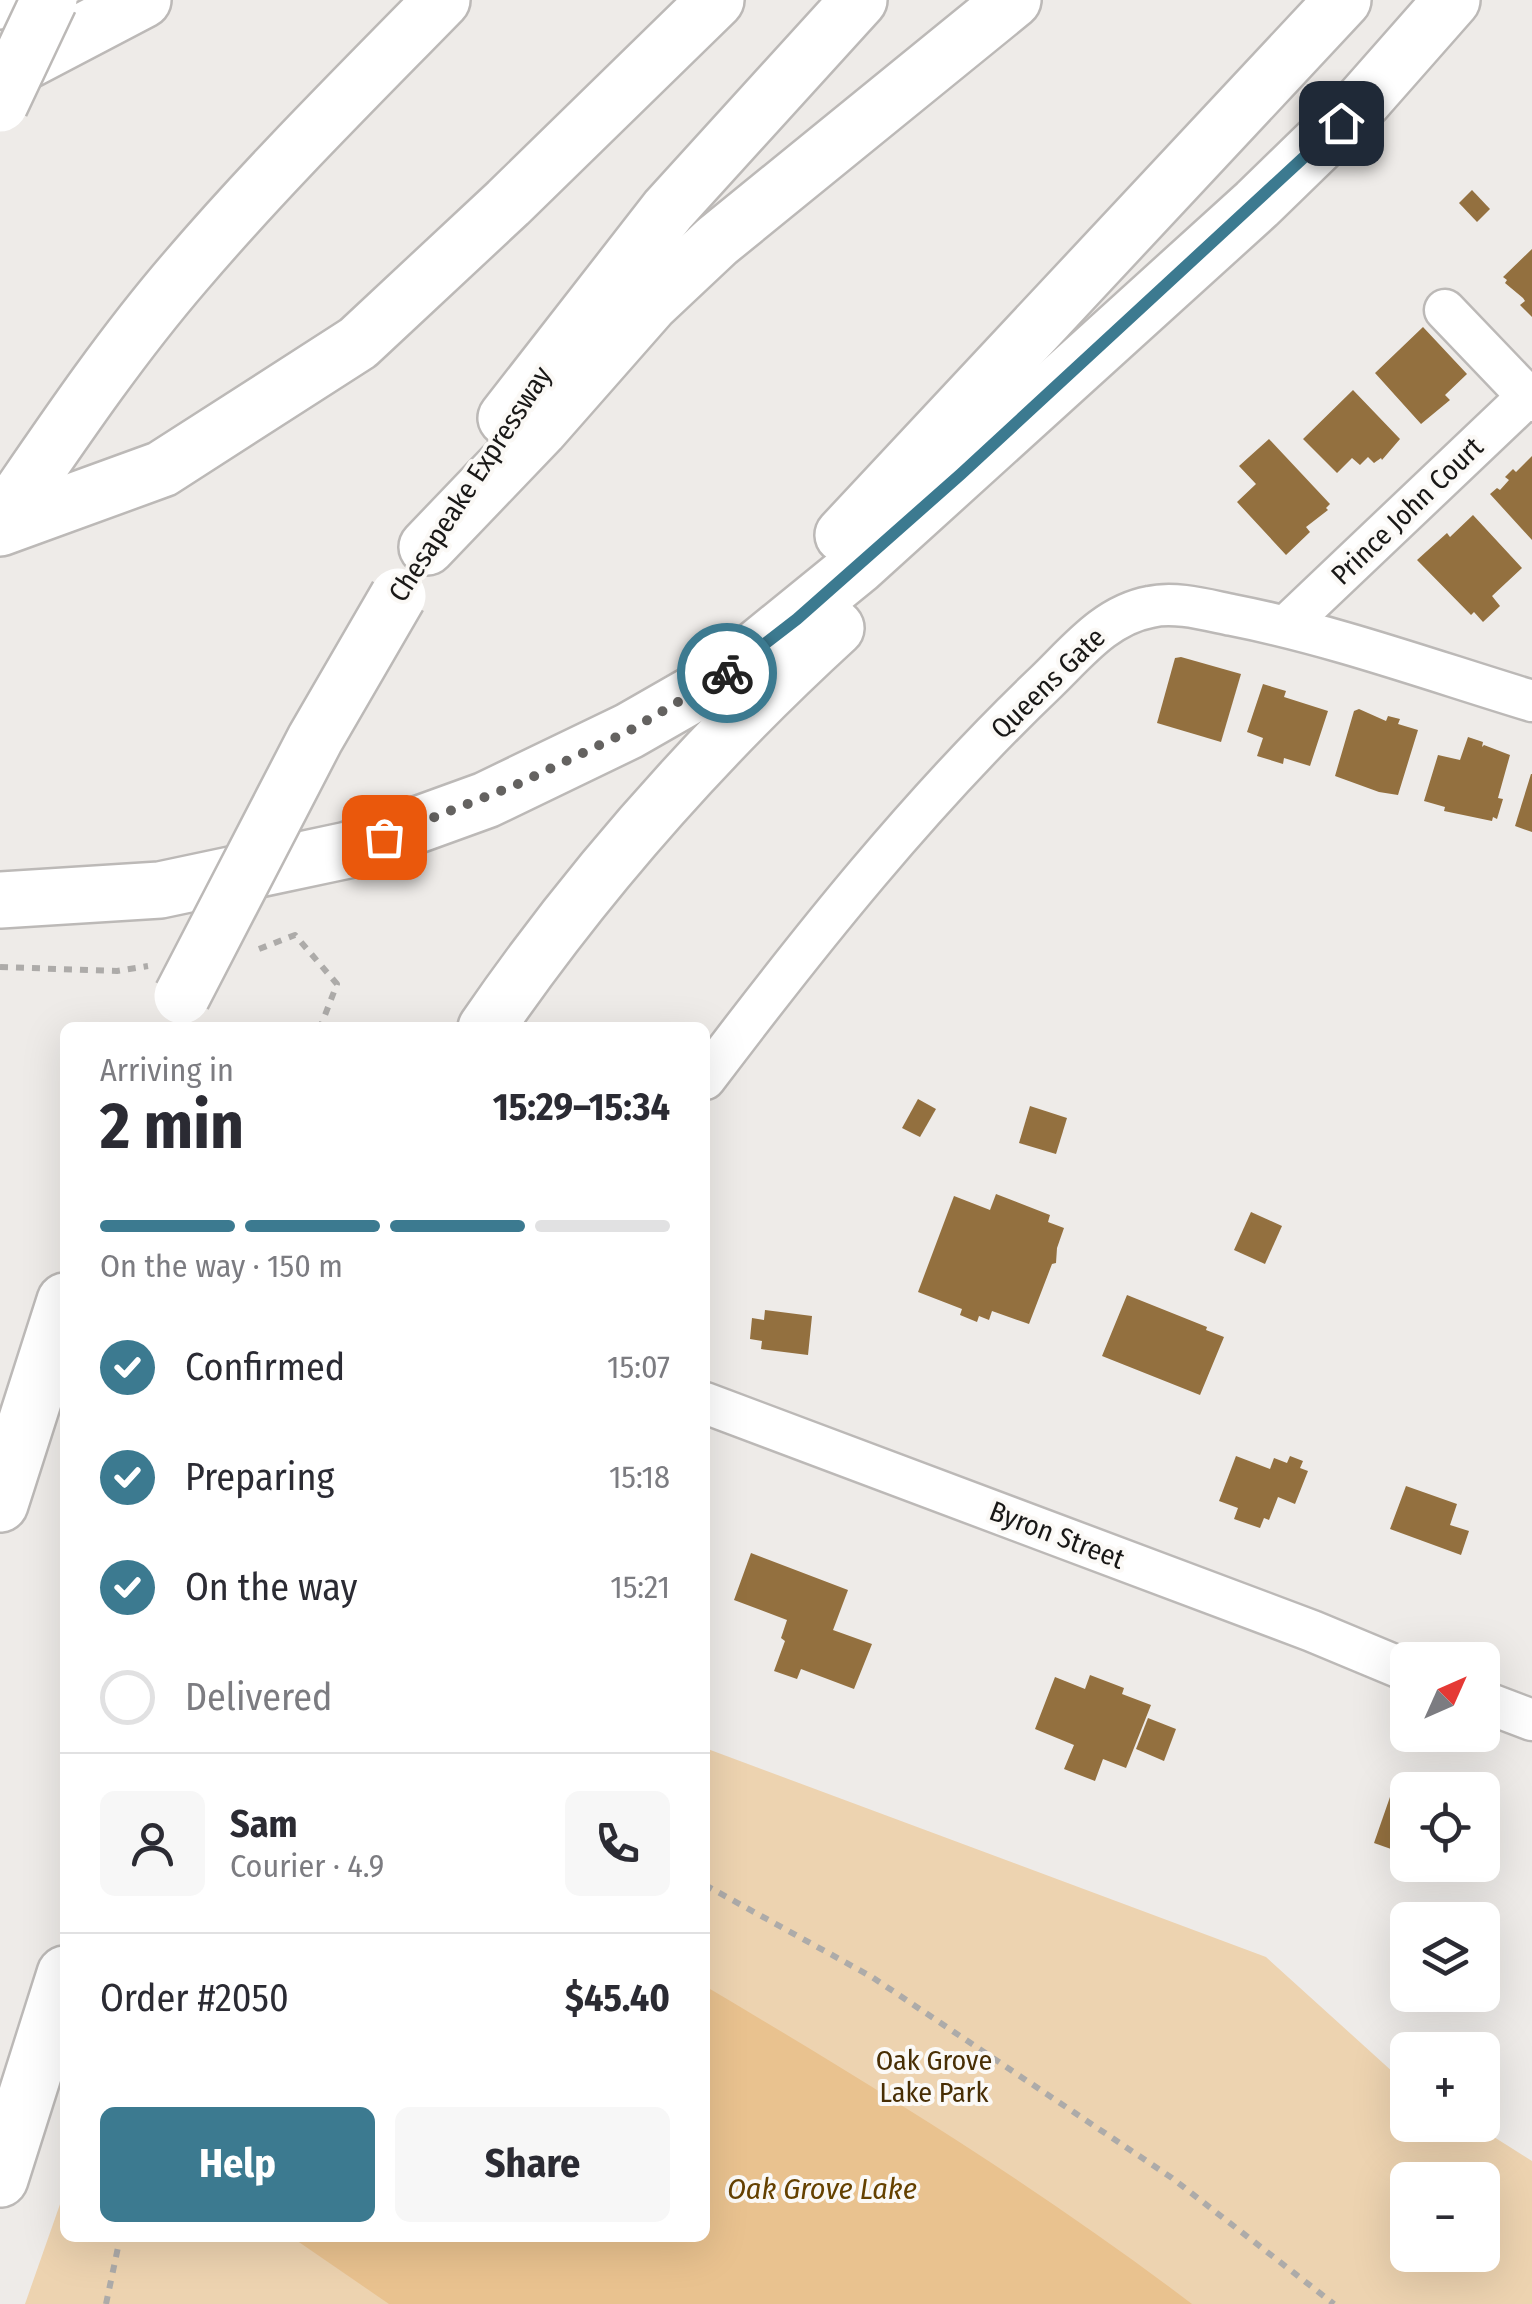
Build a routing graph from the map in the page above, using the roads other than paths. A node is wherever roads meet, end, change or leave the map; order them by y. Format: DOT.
graph roads {
  1 [pos="48,0"];
  2 [pos="143,0"];
  3 [pos="442,0"];
  4 [pos="716,0"];
  5 [pos="858,0"];
  6 [pos="1013,0"];
  7 [pos="1343,0"];
  8 [pos="1452,0"];
  9 [pos="1492,0"];
  10 [pos="0,75"];
  11 [pos="0,104"];
  12 [pos="1445,310"];
  13 [pos="1530,399"];
  14 [pos="0,526"];
  15 [pos="427,547"];
  16 [pos="1286,626"];
  17 [pos="1532,702"];
  18 [pos="598,746"];
  19 [pos="0,900"];
  20 [pos="175,1012"];
  21 [pos="490,1022"];
  22 [pos="710,1072"];
  23 [pos="60,1318"];
  24 [pos="710,1405"];
  25 [pos="0,1504"];
  26 [pos="1390,1664"];
  27 [pos="1500,1708"];
  28 [pos="1532,1720"];
  29 [pos="60,1990"];
  30 [pos="0,2178"];
  1 -- 11 [label="highway, bridge"];
  2 -- 10 [label="highway"];
  3 -- 14 [label="highway"];
  4 -- 14 [label="highway"];
  5 -- 15 [label="highway, Chesapeake Expressway"];
  6 -- 15 [label="highway"];
  7 -- 18 [label="highway"];
  8 -- 18 [label="highway"];
  9 -- 21 [label="highway"];
  12 -- 13 [label="street, Prince John Court"];
  13 -- 16 [label="street, Prince John Court"];
  15 -- 20 [label="highway, Chesapeake Expressway, bridge"];
  16 -- 17 [label="street, Queens Gate"];
  16 -- 22 [label="street, Queens Gate"];
  18 -- 19 [label="highway"];
  23 -- 25 [label="highway"];
  24 -- 26 [label="street, Byron Street"];
  27 -- 28 [label="street"];
  29 -- 30 [label="highway"];
}
